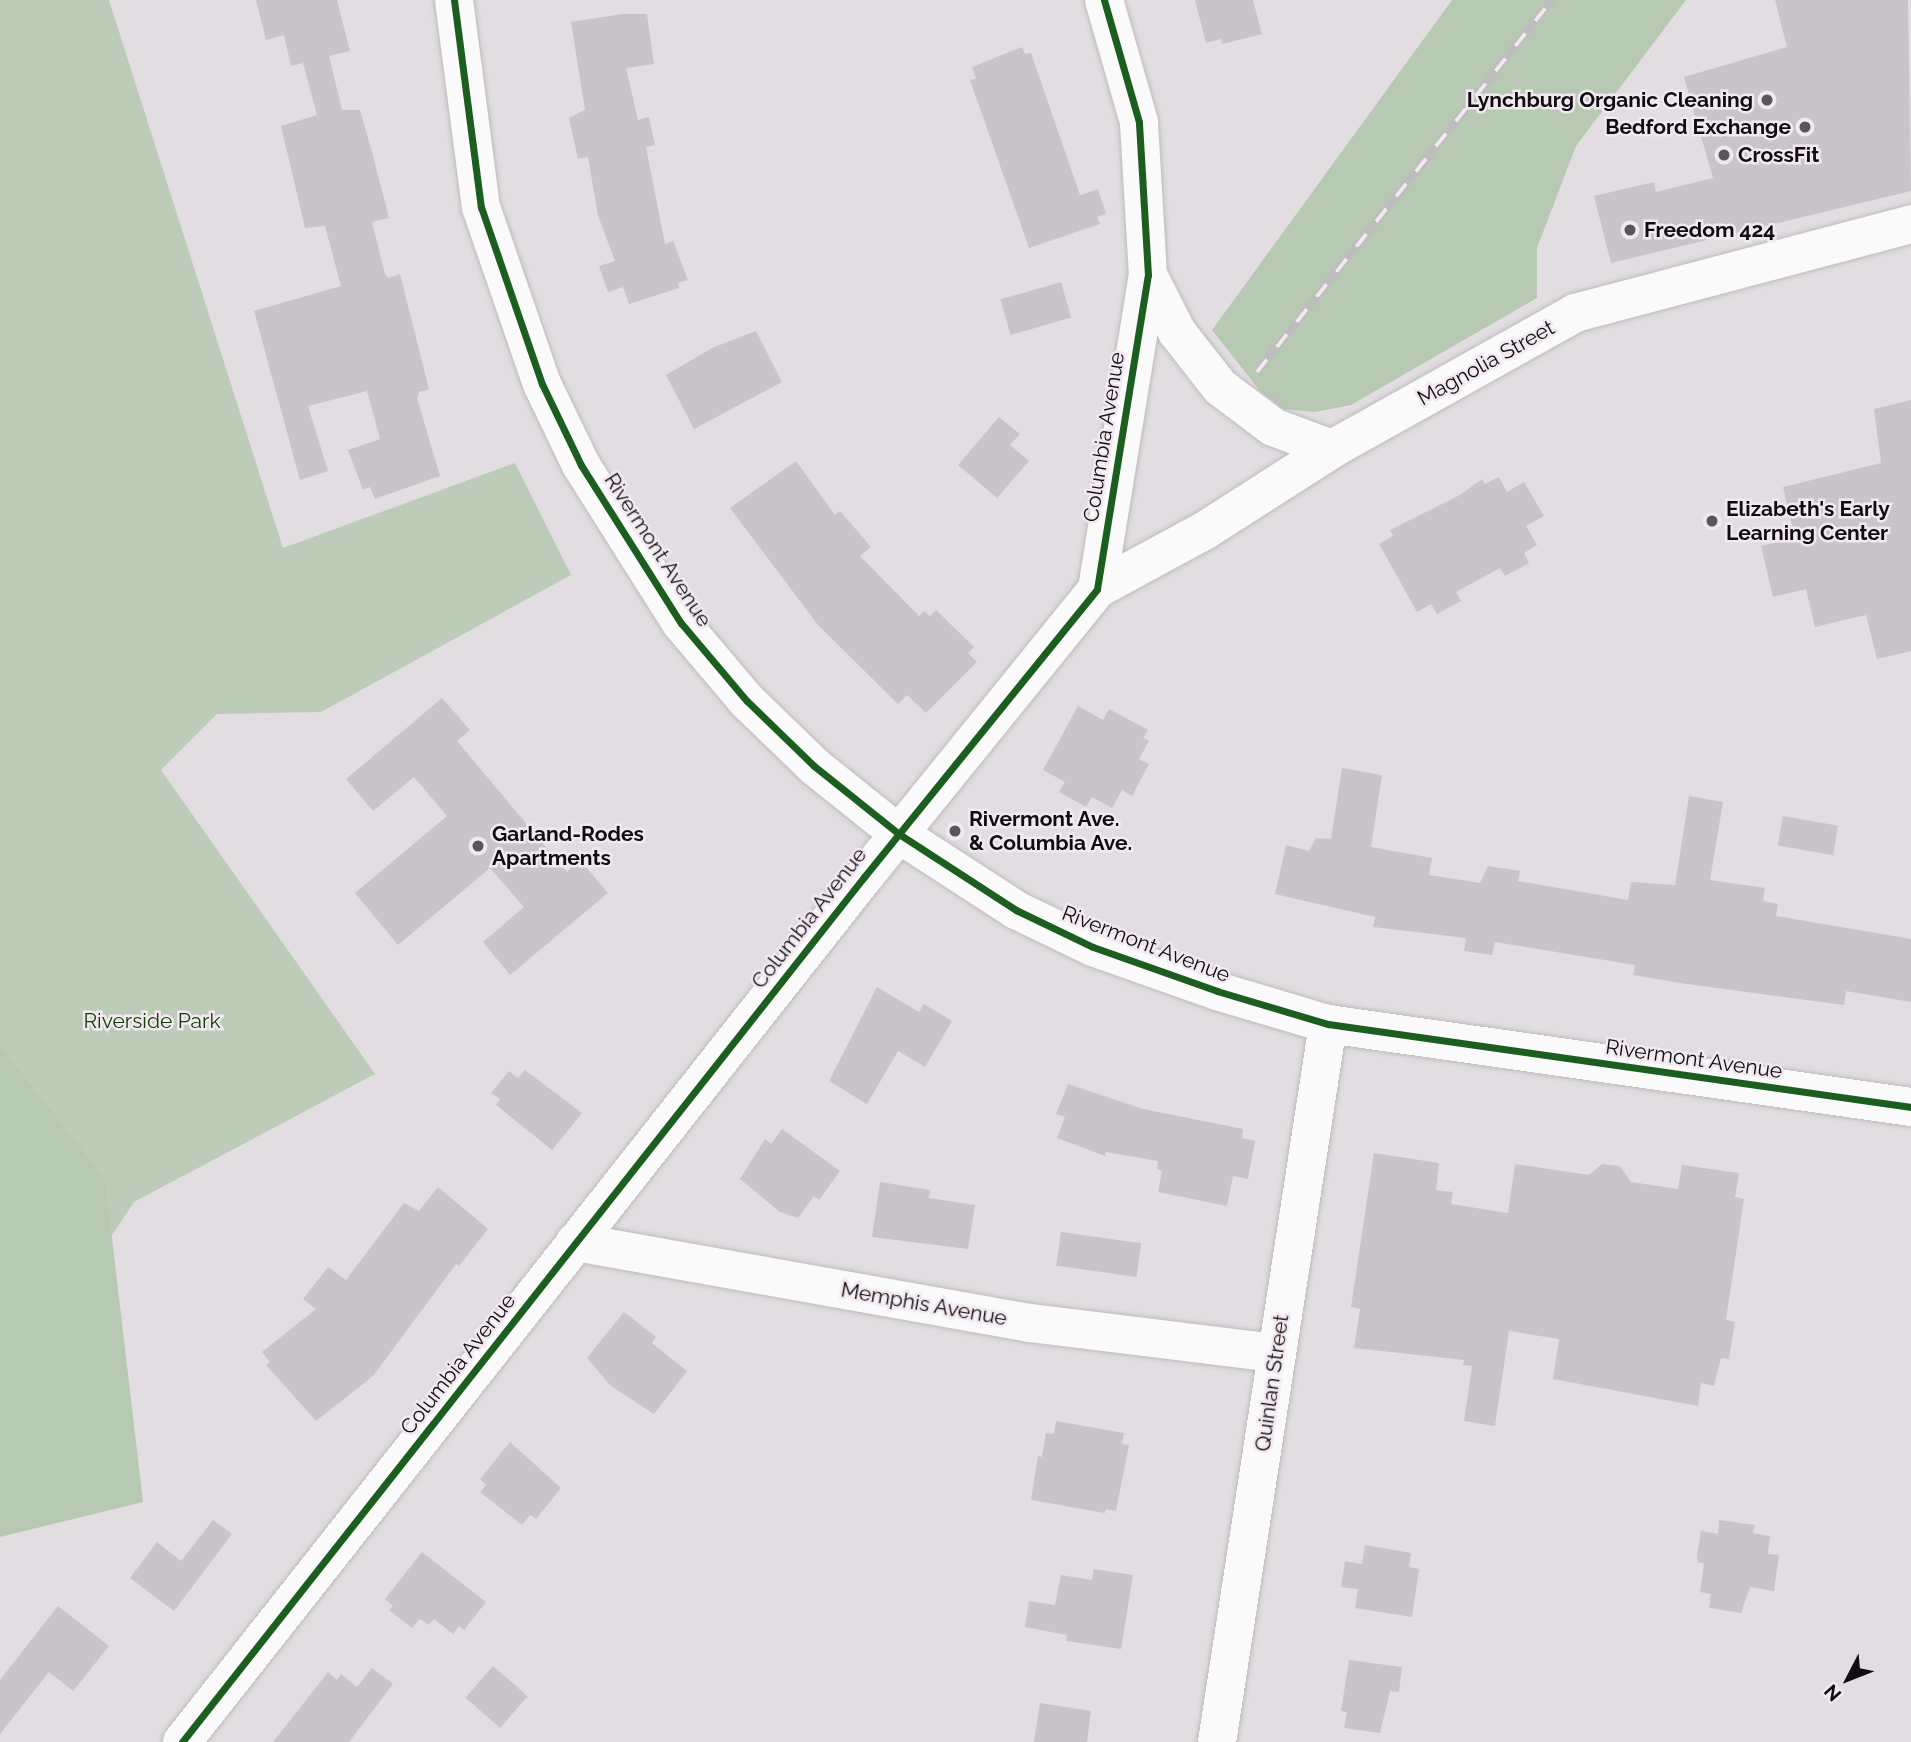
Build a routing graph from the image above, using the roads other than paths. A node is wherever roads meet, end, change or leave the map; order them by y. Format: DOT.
graph roads {
  1 [pos="454,0"];
  2 [pos="1104,0"];
  3 [pos="1911,224"];
  4 [pos="1148,275"];
  5 [pos="1332,449"];
  6 [pos="1097,589"];
  7 [pos="899,834"];
  8 [pos="1328,1024"];
  9 [pos="1911,1107"];
  10 [pos="575,1242"];
  11 [pos="1275,1353"];
  12 [pos="181,1742"];
  13 [pos="1217,1742"];
  1 -- 7 [label="street, Rivermont Avenue"];
  2 -- 4 [label="street, Columbia Avenue"];
  3 -- 5 [label="street, Magnolia Street"];
  4 -- 5 [label="street, Columbia Avenue"];
  4 -- 6 [label="street, Columbia Avenue"];
  5 -- 6 [label="street, Magnolia Street"];
  6 -- 7 [label="street, Columbia Avenue"];
  7 -- 8 [label="street, Rivermont Avenue"];
  7 -- 10 [label="street, Columbia Avenue"];
  8 -- 9 [label="street, Rivermont Avenue"];
  8 -- 11 [label="street, Quinlan Street"];
  10 -- 11 [label="street, Memphis Avenue"];
  10 -- 12 [label="street, Columbia Avenue"];
  11 -- 13 [label="street, Quinlan Street"];
}
